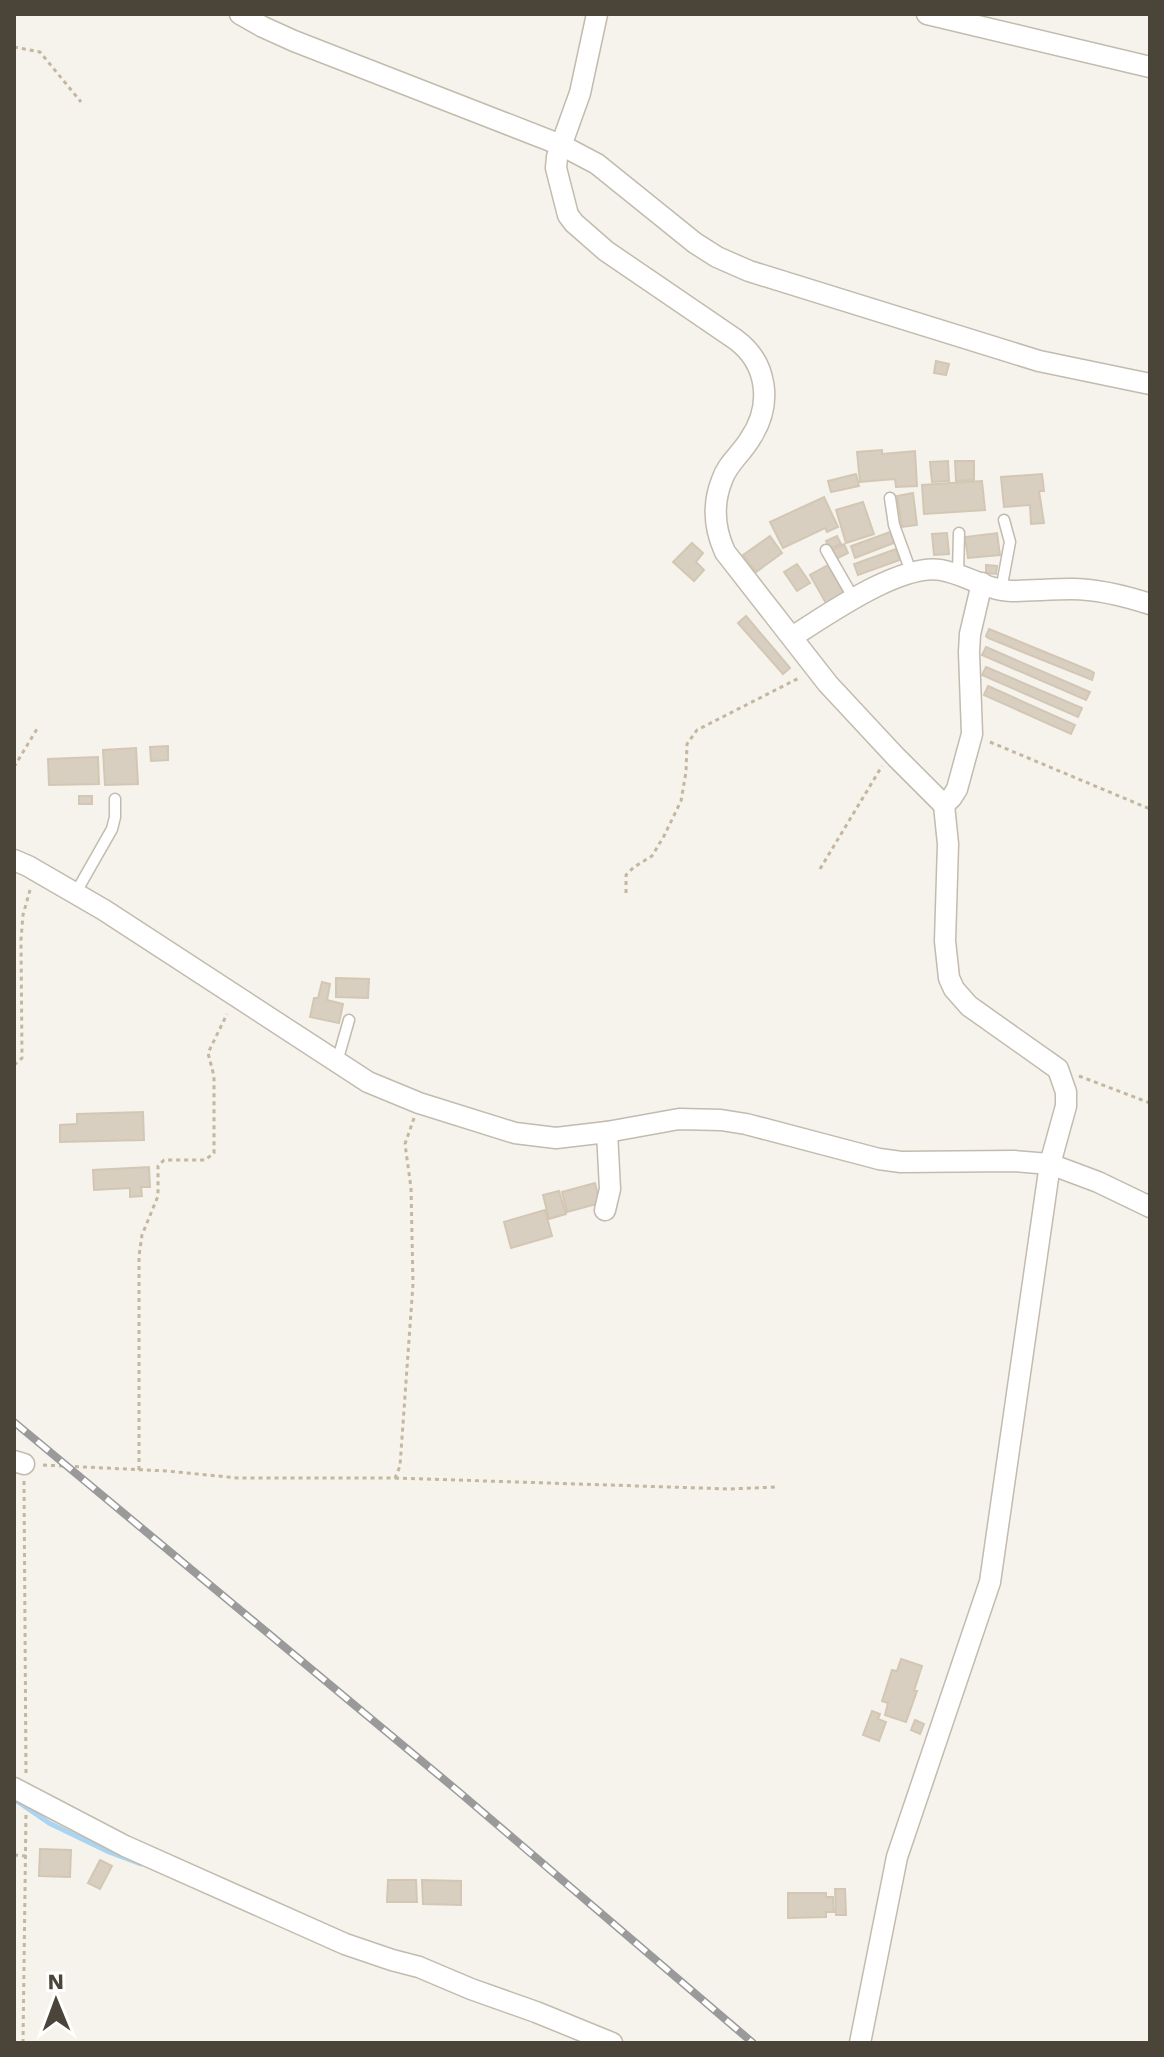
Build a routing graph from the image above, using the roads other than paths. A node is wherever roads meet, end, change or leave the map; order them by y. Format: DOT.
graph roads {
  1 [pos="240,14"];
  2 [pos="597,14"];
  3 [pos="927,14"];
  4 [pos="1150,67"];
  5 [pos="561,145"];
  6 [pos="1150,384"];
  7 [pos="890,498"];
  8 [pos="1004,520"];
  9 [pos="959,533"];
  10 [pos="826,550"];
  11 [pos="911,572"];
  12 [pos="958,574"];
  13 [pos="992,587"];
  14 [pos="854,599"];
  15 [pos="1150,604"];
  16 [pos="792,637"];
  17 [pos="115,799"];
  18 [pos="944,805"];
  19 [pos="14,860"];
  20 [pos="75,894"];
  21 [pos="349,1020"];
  22 [pos="337,1062"];
  23 [pos="607,1132"];
  24 [pos="1050,1164"];
  25 [pos="1150,1207"];
  26 [pos="605,1210"];
  27 [pos="20,1791"];
  28 [pos="612,2043"];
  29 [pos="860,2043"];
  1 -- 5 [label="street"];
  2 -- 5 [label="street"];
  3 -- 4 [label="street"];
  5 -- 6 [label="street"];
  5 -- 16 [label="street"];
  7 -- 11 [label="lane"];
  8 -- 13 [label="lane"];
  9 -- 12 [label="lane"];
  10 -- 14 [label="lane"];
  11 -- 12 [label="street"];
  11 -- 14 [label="street"];
  12 -- 13 [label="street"];
  13 -- 15 [label="street"];
  13 -- 18 [label="street"];
  14 -- 16 [label="street"];
  16 -- 18 [label="street"];
  17 -- 20 [label="lane"];
  18 -- 24 [label="street"];
  19 -- 20 [label="street"];
  20 -- 22 [label="street"];
  21 -- 22 [label="lane"];
  22 -- 23 [label="street"];
  23 -- 24 [label="street"];
  23 -- 26 [label="street"];
  24 -- 25 [label="street"];
  24 -- 29 [label="street"];
  27 -- 28 [label="street"];
}
